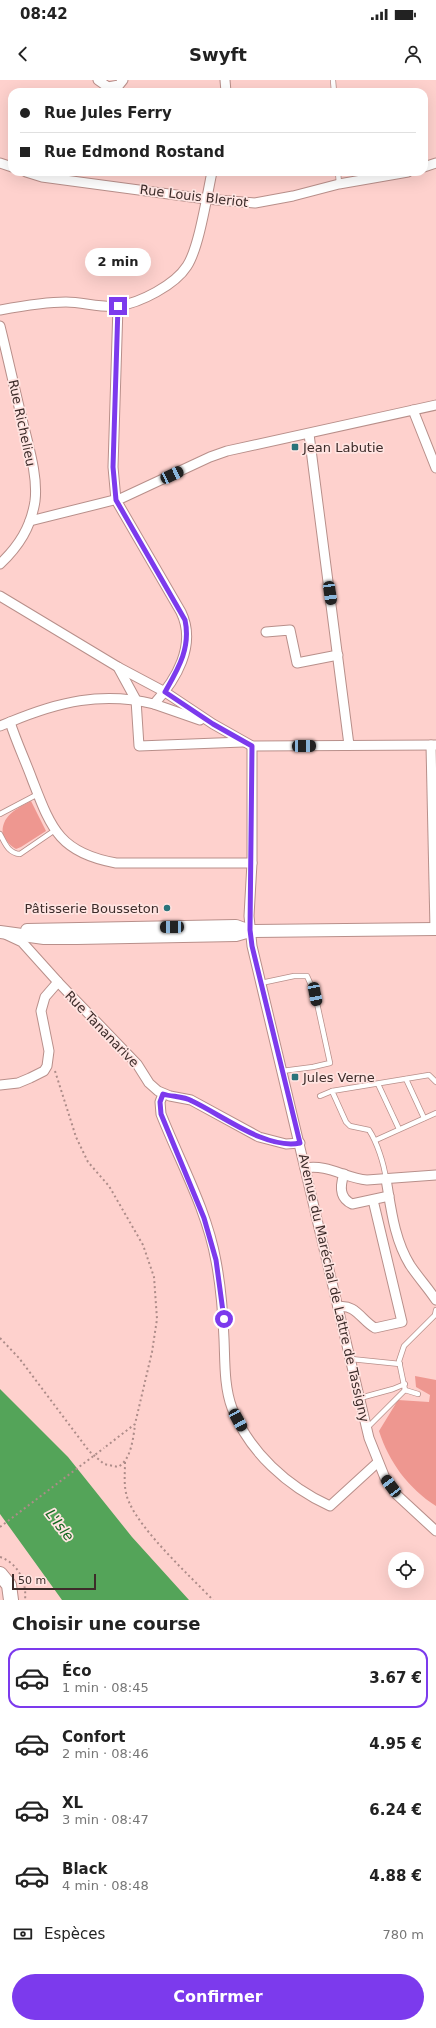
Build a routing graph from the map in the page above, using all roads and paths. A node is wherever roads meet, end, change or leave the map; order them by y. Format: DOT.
graph roads {
  1 [pos="98,80"];
  2 [pos="124,80"];
  3 [pos="39,176"];
  4 [pos="211,176"];
  5 [pos="338,176"];
  6 [pos="385,176"];
  7 [pos="339,184"];
  8 [pos="206,199"];
  9 [pos="118,306"];
  10 [pos="0,310"];
  11 [pos="0,326"];
  12 [pos="1,336"];
  13 [pos="436,405"];
  14 [pos="413,410"];
  15 [pos="309,434"];
  16 [pos="436,468"];
  17 [pos="116,500"];
  18 [pos="30,521"];
  19 [pos="0,564"];
  20 [pos="0,596"];
  21 [pos="266,632"];
  22 [pos="338,655"];
  23 [pos="118,667"];
  24 [pos="165,692"];
  25 [pos="136,700"];
  26 [pos="154,704"];
  27 [pos="10,722"];
  28 [pos="213,724"];
  29 [pos="0,726"];
  30 [pos="247,744"];
  31 [pos="349,745"];
  32 [pos="434,745"];
  33 [pos="38,794"];
  34 [pos="0,814"];
  35 [pos="55,830"];
  36 [pos="0,834"];
  37 [pos="252,863"];
  38 [pos="435,929"];
  39 [pos="250,930"];
  40 [pos="0,932"];
  41 [pos="58,982"];
  42 [pos="261,983"];
  43 [pos="49,1062"];
  44 [pos="282,1071"];
  45 [pos="406,1079"];
  46 [pos="436,1082"];
  47 [pos="378,1084"];
  48 [pos="0,1085"];
  49 [pos="332,1091"];
  50 [pos="163,1094"];
  51 [pos="320,1096"];
  52 [pos="436,1113"];
  53 [pos="424,1118"];
  54 [pos="399,1130"];
  55 [pos="376,1140"];
  56 [pos="300,1143"];
  57 [pos="305,1168"];
  58 [pos="344,1174"];
  59 [pos="436,1174"];
  60 [pos="386,1179"];
  61 [pos="389,1196"];
  62 [pos="373,1200"];
  63 [pos="436,1300"];
  64 [pos="338,1307"];
  65 [pos="436,1310"];
  66 [pos="436,1319"];
  67 [pos="413,1336"];
  68 [pos="0,1338"];
  69 [pos="350,1359"];
  70 [pos="400,1364"];
  71 [pos="404,1384"];
  72 [pos="406,1390"];
  73 [pos="418,1394"];
  74 [pos="360,1398"];
  75 [pos="135,1424"];
  76 [pos="367,1429"];
  77 [pos="125,1461"];
  78 [pos="377,1463"];
  79 [pos="0,1527"];
  80 [pos="436,1531"];
  81 [pos="0,1574"];
  82 [pos="12,1599"];
  83 [pos="213,1600"];
  1 -- 2 [label="street"];
  3 -- 8 [label="street, Rue Louis Bleriot"];
  4 -- 8 [label="street"];
  5 -- 7 [label="lane"];
  6 -- 7 [label="street, Rue Louis Bleriot"];
  7 -- 8 [label="street, Rue Louis Bleriot"];
  8 -- 9 [label="street"];
  9 -- 10 [label="street"];
  9 -- 17 [label="street"];
  11 -- 12 [label="street, Rue Richelieu"];
  12 -- 18 [label="street, Rue Richelieu"];
  13 -- 14 [label="street"];
  14 -- 15 [label="street"];
  14 -- 16 [label="street"];
  15 -- 17 [label="street"];
  15 -- 22 [label="street"];
  17 -- 18 [label="street"];
  17 -- 24 [label="street"];
  18 -- 19 [label="street, Rue Richelieu"];
  20 -- 23 [label="street"];
  21 -- 22 [label="street"];
  22 -- 31 [label="street"];
  23 -- 24 [label="street"];
  23 -- 25 [label="street"];
  24 -- 26 [label="street"];
  24 -- 28 [label="street"];
  25 -- 26 [label="street"];
  25 -- 27 [label="street"];
  25 -- 30 [label="street"];
  26 -- 28 [label="street"];
  27 -- 29 [label="street"];
  27 -- 33 [label="street"];
  28 -- 30 [label="street"];
  30 -- 31 [label="street"];
  30 -- 37 [label="street, Avenue du Maréchal de Lattre de Tassigny"];
  31 -- 32 [label="street"];
  32 -- 38 [label="street"];
  33 -- 34 [label="lane"];
  33 -- 35 [label="street"];
  35 -- 36 [label="lane"];
  35 -- 37 [label="street"];
  37 -- 39 [label="street, Avenue du Maréchal de Lattre de Tassigny"];
  38 -- 39 [label="main road"];
  39 -- 40 [label="main road"];
  39 -- 42 [label="street, Avenue du Maréchal de Lattre de Tassigny"];
  40 -- 41 [label="street, Rue Tananarive"];
  41 -- 43 [label="street"];
  41 -- 50 [label="street, Rue Tananarive"];
  42 -- 44 [label="street, Avenue du Maréchal de Lattre de Tassigny"];
  42 -- 44 [label="lane"];
  43 -- 48 [label="street"];
  43 -- 75 [label="path"];
  44 -- 56 [label="street, Avenue du Maréchal de Lattre de Tassigny"];
  45 -- 46 [label="lane"];
  45 -- 47 [label="lane"];
  45 -- 53 [label="lane"];
  47 -- 49 [label="lane"];
  47 -- 54 [label="lane"];
  49 -- 51 [label="lane"];
  49 -- 55 [label="lane"];
  50 -- 56 [label="street"];
  50 -- 78 [label="street"];
  52 -- 53 [label="lane"];
  53 -- 54 [label="lane"];
  54 -- 55 [label="lane"];
  55 -- 60 [label="lane"];
  56 -- 57 [label="street, Avenue du Maréchal de Lattre de Tassigny"];
  57 -- 58 [label="street"];
  57 -- 64 [label="street, Avenue du Maréchal de Lattre de Tassigny"];
  58 -- 60 [label="street"];
  58 -- 62 [label="street"];
  59 -- 60 [label="street"];
  60 -- 61 [label="street"];
  61 -- 62 [label="street"];
  61 -- 63 [label="street"];
  62 -- 64 [label="street"];
  64 -- 69 [label="street, Avenue du Maréchal de Lattre de Tassigny"];
  65 -- 67 [label="lane"];
  66 -- 67 [label="lane"];
  67 -- 70 [label="lane"];
  68 -- 77 [label="path"];
  69 -- 70 [label="lane"];
  69 -- 74 [label="street, Avenue du Maréchal de Lattre de Tassigny"];
  70 -- 71 [label="lane"];
  71 -- 72 [label="lane"];
  71 -- 74 [label="lane"];
  72 -- 73 [label="lane"];
  72 -- 76 [label="lane"];
  74 -- 76 [label="street, Avenue du Maréchal de Lattre de Tassigny"];
  75 -- 77 [label="path"];
  75 -- 79 [label="path, bridge"];
  76 -- 78 [label="street, Avenue du Maréchal de Lattre de Tassigny"];
  77 -- 83 [label="path"];
  78 -- 80 [label="street, Avenue du Maréchal de Lattre de Tassigny"];
  81 -- 82 [label="main road"];
}
